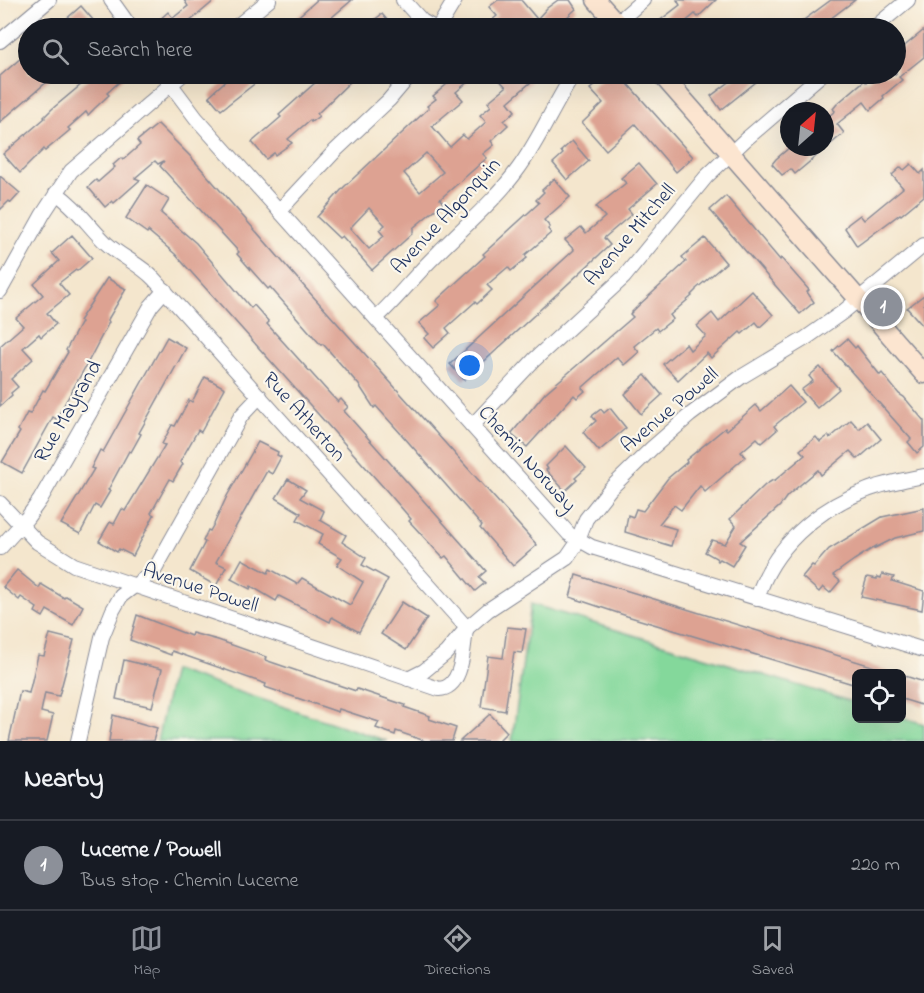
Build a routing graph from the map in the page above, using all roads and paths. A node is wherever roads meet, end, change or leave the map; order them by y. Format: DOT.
graph roads {
  1 [pos="49,0"];
  2 [pos="111,0"];
  3 [pos="269,0"];
  4 [pos="403,0"];
  5 [pos="454,0"];
  6 [pos="596,0"];
  7 [pos="643,0"];
  8 [pos="908,0"];
  9 [pos="27,18"];
  10 [pos="124,18"];
  11 [pos="248,18"];
  12 [pos="419,18"];
  13 [pos="442,18"];
  14 [pos="609,18"];
  15 [pos="625,18"];
  16 [pos="886,18"];
  17 [pos="18,26"];
  18 [pos="0,41"];
  19 [pos="162,84"];
  20 [pos="170,84"];
  21 [pos="403,84"];
  22 [pos="568,84"];
  23 [pos="670,84"];
  24 [pos="810,84"];
  25 [pos="731,153"];
  26 [pos="56,193"];
  27 [pos="279,211"];
  28 [pos="924,245"];
  29 [pos="4,276"];
  30 [pos="165,290"];
  31 [pos="0,291"];
  32 [pos="859,300"];
  33 [pos="376,318"];
  34 [pos="924,374"];
  35 [pos="260,396"];
  36 [pos="472,426"];
  37 [pos="924,476"];
  38 [pos="0,503"];
  39 [pos="20,525"];
  40 [pos="578,540"];
  41 [pos="0,548"];
  42 [pos="134,586"];
  43 [pos="757,599"];
  44 [pos="467,627"];
  45 [pos="924,651"];
  46 [pos="408,679"];
  47 [pos="78,741"];
  1 -- 9 [label="street"];
  2 -- 10 [label="street"];
  3 -- 11 [label="street"];
  4 -- 12 [label="street"];
  5 -- 13 [label="street"];
  6 -- 14 [label="main road"];
  7 -- 15 [label="street"];
  8 -- 16 [label="street"];
  17 -- 18 [label="street"];
  19 -- 26 [label="street"];
  20 -- 27 [label="street, Chemin Norway"];
  21 -- 27 [label="street"];
  22 -- 33 [label="street, Avenue Algonquin"];
  23 -- 25 [label="main road"];
  24 -- 25 [label="street, Avenue Mitchell"];
  25 -- 32 [label="main road"];
  25 -- 36 [label="street, Avenue Mitchell"];
  26 -- 29 [label="street"];
  26 -- 30 [label="street, Rue Atherton"];
  27 -- 33 [label="street, Chemin Norway"];
  28 -- 32 [label="street, Avenue Powell"];
  29 -- 31 [label="street"];
  30 -- 35 [label="street, Rue Atherton"];
  30 -- 39 [label="street, Rue Mayrand"];
  32 -- 34 [label="main road"];
  32 -- 40 [label="street, Avenue Powell"];
  33 -- 36 [label="street, Chemin Norway"];
  35 -- 42 [label="street"];
  35 -- 44 [label="street, Rue Atherton"];
  36 -- 40 [label="street, Chemin Norway"];
  37 -- 43 [label="street"];
  38 -- 39 [label="street, Avenue Powell"];
  39 -- 41 [label="street, Rue Mayrand"];
  39 -- 42 [label="street, Avenue Powell"];
  40 -- 43 [label="street, Chemin Norway"];
  40 -- 44 [label="street, Avenue Powell"];
  42 -- 46 [label="street, Avenue Powell"];
  42 -- 47 [label="street"];
  43 -- 45 [label="street, Chemin Norway"];
  44 -- 46 [label="street, Avenue Powell"];
  44 -- 46 [label="street, Avenue Powell"];
}
